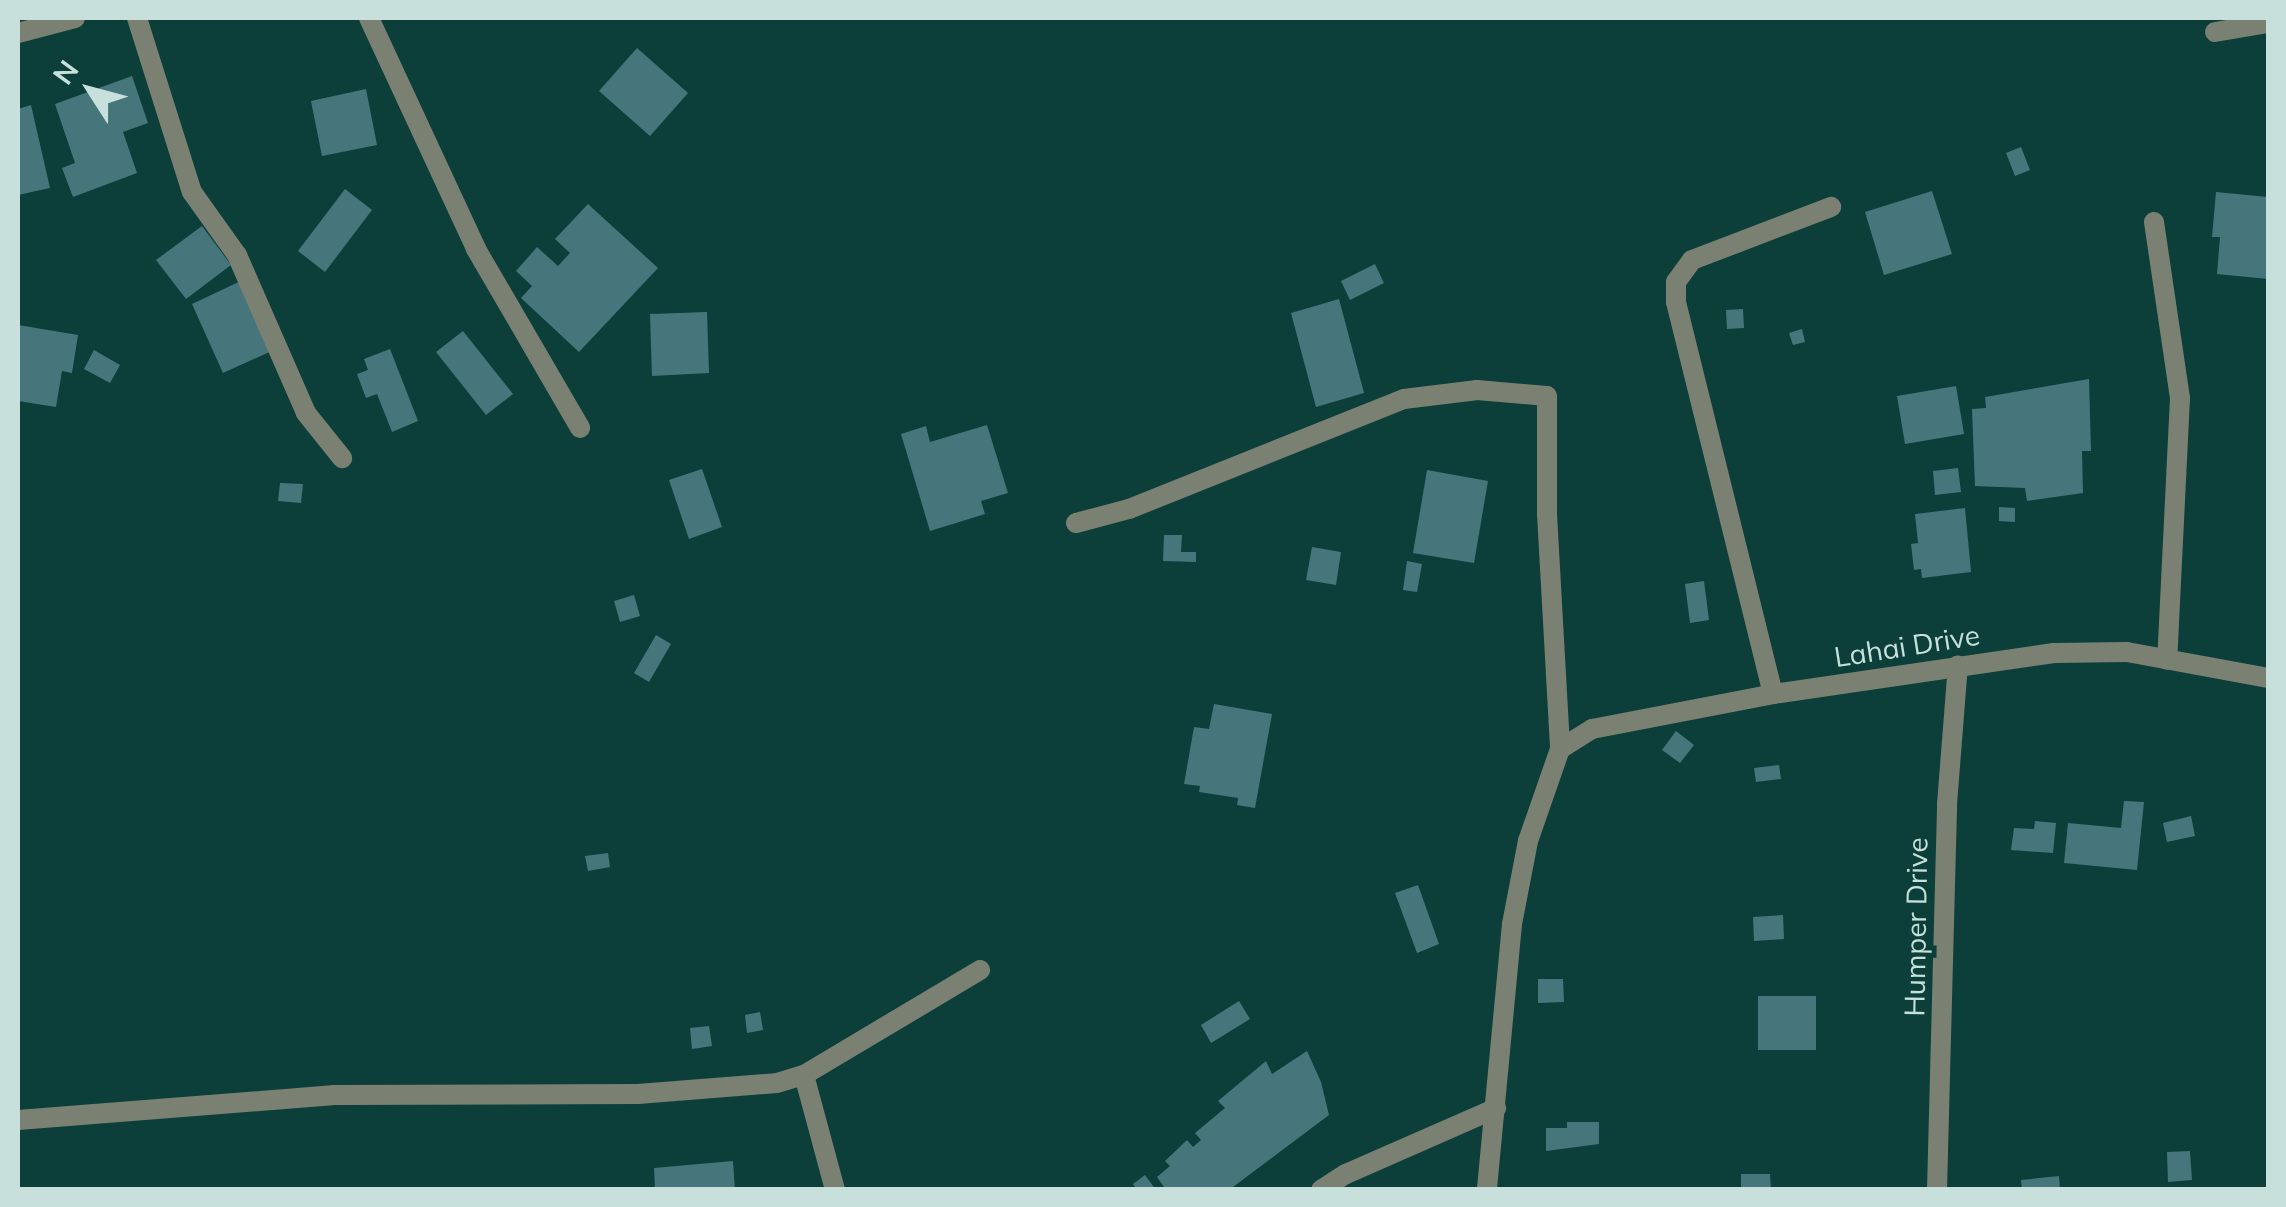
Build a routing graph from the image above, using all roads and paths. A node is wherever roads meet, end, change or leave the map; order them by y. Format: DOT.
graph roads {
  1 [pos="76,18"];
  2 [pos="137,18"];
  3 [pos="369,18"];
  4 [pos="2268,23"];
  5 [pos="2215,32"];
  6 [pos="18,33"];
  7 [pos="1831,206"];
  8 [pos="2154,222"];
  9 [pos="580,428"];
  10 [pos="342,458"];
  11 [pos="1076,523"];
  12 [pos="2167,660"];
  13 [pos="1958,666"];
  14 [pos="2268,678"];
  15 [pos="1773,694"];
  16 [pos="1560,749"];
  17 [pos="980,970"];
  18 [pos="804,1075"];
  19 [pos="1496,1108"];
  20 [pos="18,1120"];
  21 [pos="835,1190"];
  22 [pos="1321,1190"];
  23 [pos="1488,1190"];
  24 [pos="1937,1190"];
  1 -- 6 [label="street"];
  2 -- 10 [label="street"];
  3 -- 9 [label="street"];
  4 -- 5 [label="street"];
  7 -- 15 [label="street"];
  8 -- 12 [label="street"];
  11 -- 16 [label="street"];
  12 -- 13 [label="street, Lahai Drive"];
  12 -- 14 [label="street, Lahai Drive"];
  13 -- 15 [label="street, Lahai Drive"];
  13 -- 24 [label="street, Humper Drive"];
  15 -- 16 [label="street, Lahai Drive"];
  16 -- 19 [label="street"];
  17 -- 18 [label="street"];
  18 -- 20 [label="street"];
  18 -- 21 [label="street"];
  19 -- 22 [label="street"];
  19 -- 23 [label="street"];
}
